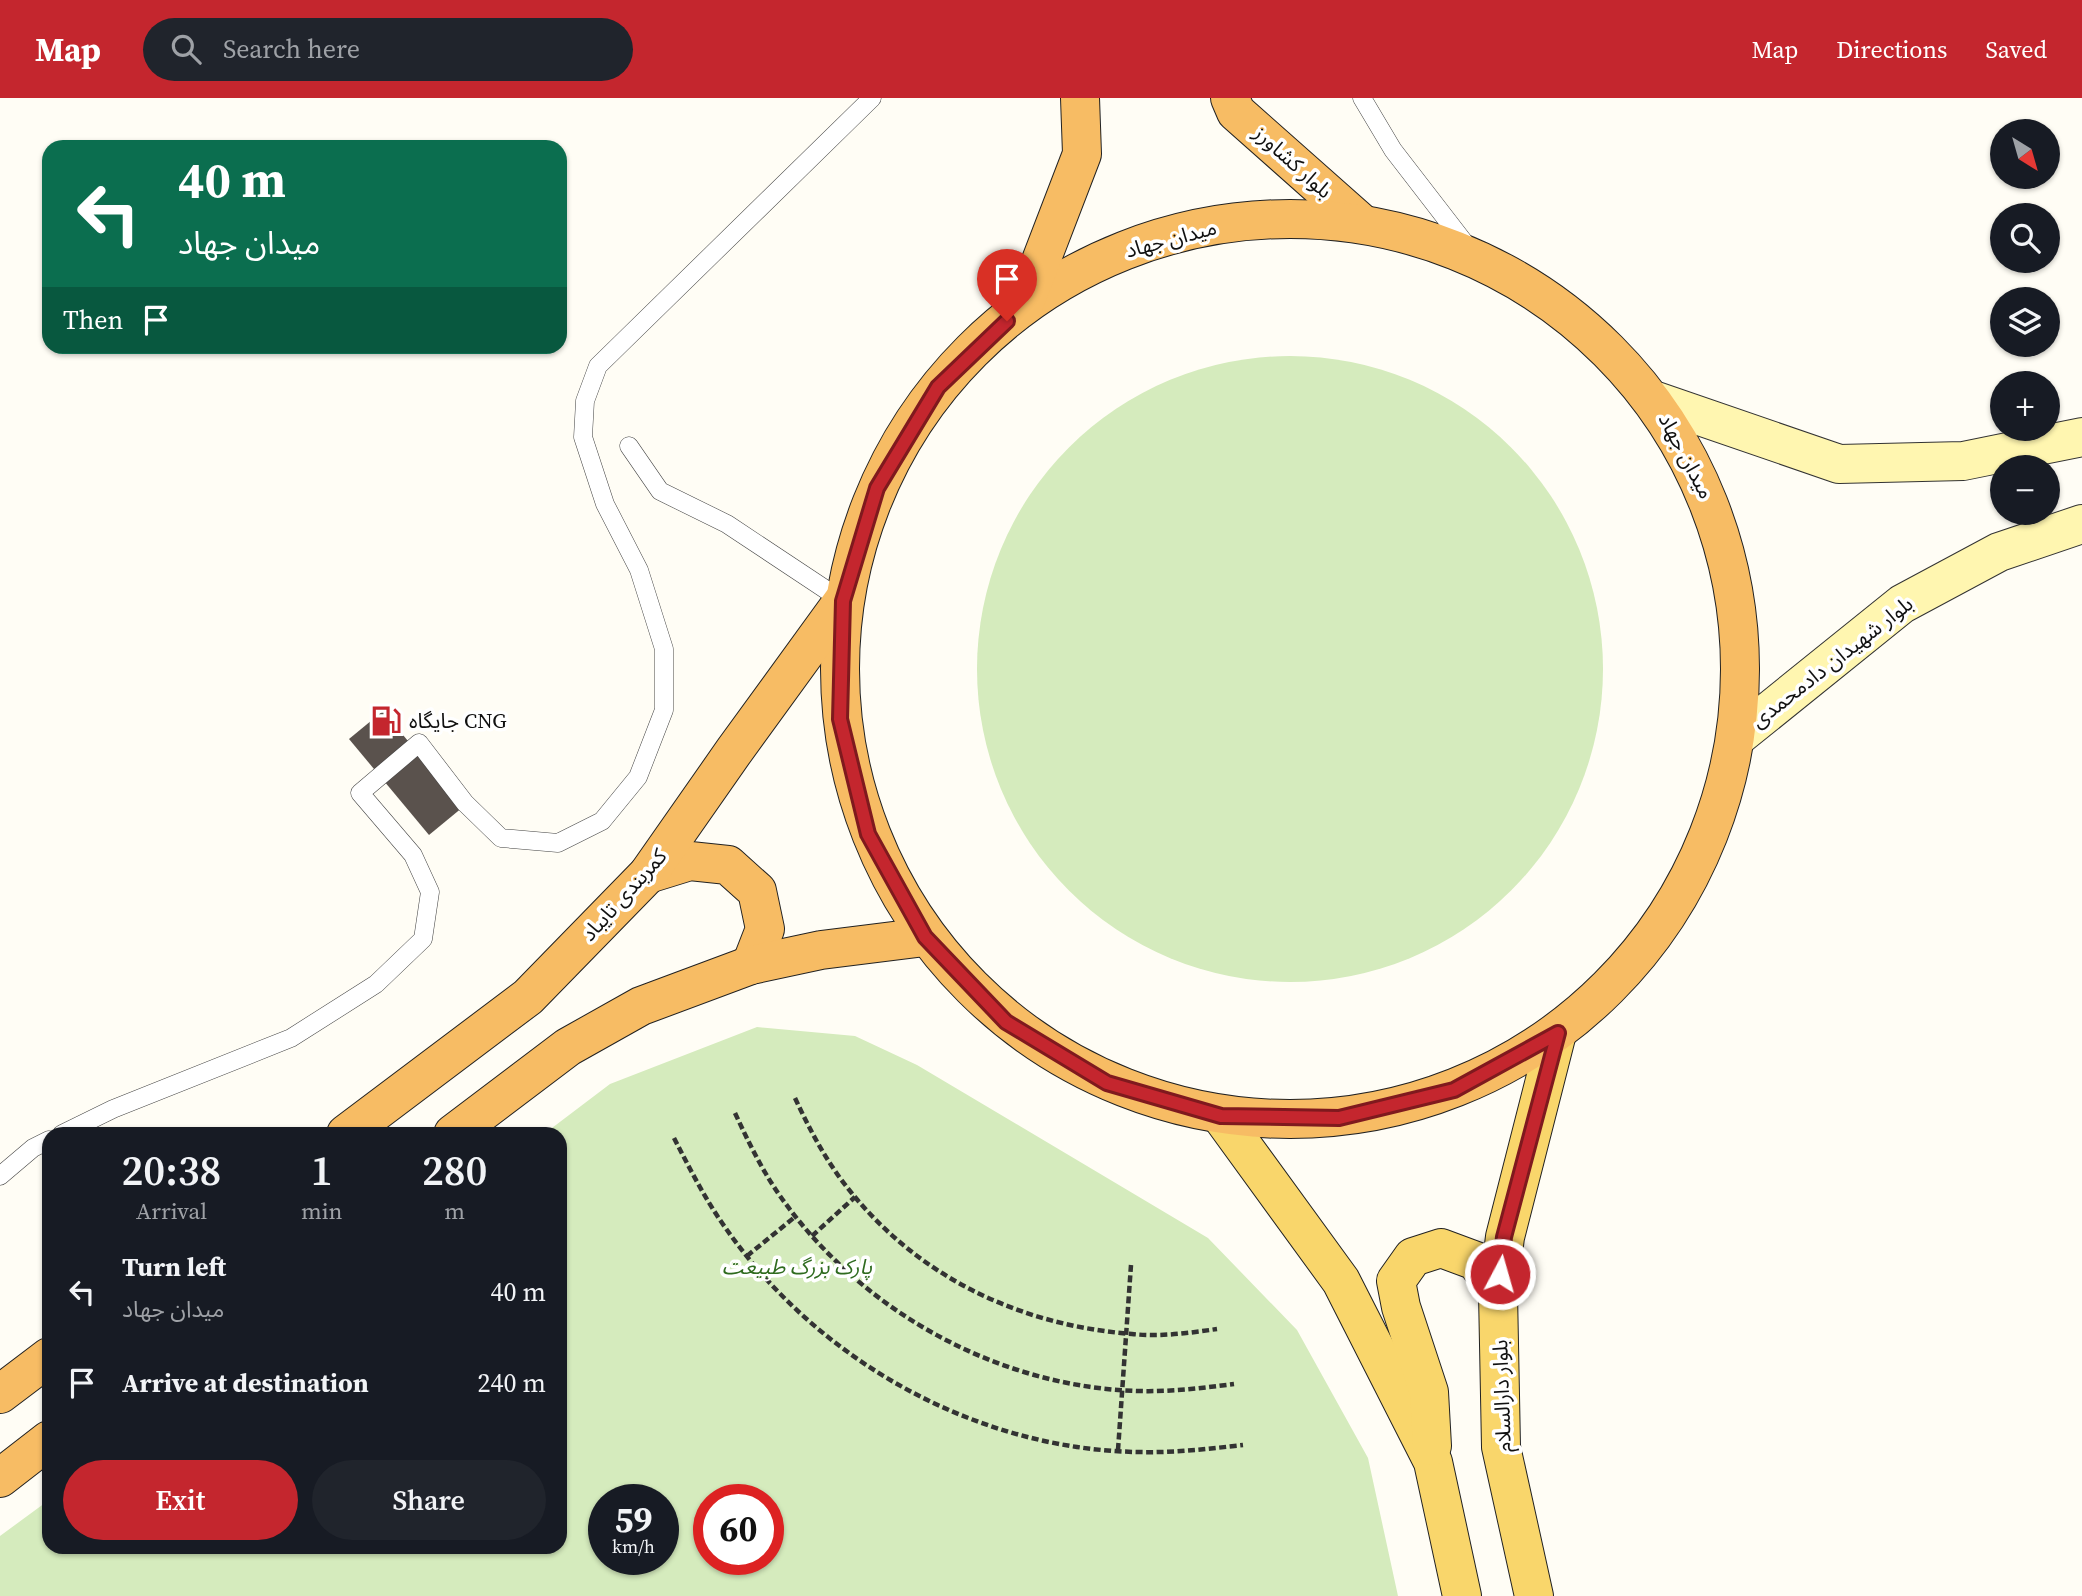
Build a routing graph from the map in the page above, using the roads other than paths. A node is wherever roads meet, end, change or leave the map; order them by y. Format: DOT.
graph roads {
  1 [pos="872,98"];
  2 [pos="1080,98"];
  3 [pos="1230,98"];
  4 [pos="1362,98"];
  5 [pos="1360,222"];
  6 [pos="1474,255"];
  7 [pos="1024,305"];
  8 [pos="1656,401"];
  9 [pos="2082,437"];
  10 [pos="629,446"];
  11 [pos="2082,524"];
  12 [pos="843,601"];
  13 [pos="1737,737"];
  14 [pos="649,874"];
  15 [pos="925,937"];
  16 [pos="751,965"];
  17 [pos="1558,1033"];
  18 [pos="1221,1116"];
  19 [pos="76,1127"];
  20 [pos="355,1127"];
  21 [pos="462,1127"];
  22 [pos="42,1144"];
  23 [pos="0,1176"];
  24 [pos="1498,1293"];
  25 [pos="42,1362"];
  26 [pos="0,1394"];
  27 [pos="42,1445"];
  28 [pos="1433,1462"];
  29 [pos="0,1478"];
  30 [pos="1462,1596"];
  31 [pos="1534,1596"];
  1 -- 19 [label="lane"];
  2 -- 7 [label="highway"];
  3 -- 5 [label="highway, بلوار کشاورز"];
  4 -- 6 [label="lane"];
  5 -- 6 [label="highway, میدان جهاد"];
  5 -- 7 [label="highway, میدان جهاد"];
  6 -- 8 [label="highway, میدان جهاد"];
  7 -- 12 [label="highway, میدان جهاد"];
  8 -- 9 [label="main road"];
  8 -- 13 [label="highway, میدان جهاد"];
  10 -- 12 [label="lane"];
  11 -- 13 [label="main road, بلوار شهیدان دادمحمدی"];
  12 -- 14 [label="highway, کمربندی تایباد"];
  12 -- 15 [label="highway, میدان جهاد"];
  13 -- 17 [label="highway, میدان جهاد"];
  14 -- 16 [label="highway"];
  14 -- 20 [label="highway, کمربندی تایباد"];
  15 -- 16 [label="highway"];
  15 -- 18 [label="highway, میدان جهاد"];
  16 -- 21 [label="highway"];
  17 -- 18 [label="highway, میدان جهاد"];
  17 -- 24 [label="main road, بلوار دارالسلام"];
  18 -- 28 [label="main road"];
  22 -- 23 [label="lane"];
  24 -- 28 [label="main road"];
  24 -- 31 [label="main road, بلوار دارالسلام"];
  25 -- 26 [label="highway"];
  27 -- 29 [label="highway"];
  28 -- 30 [label="main road"];
}
